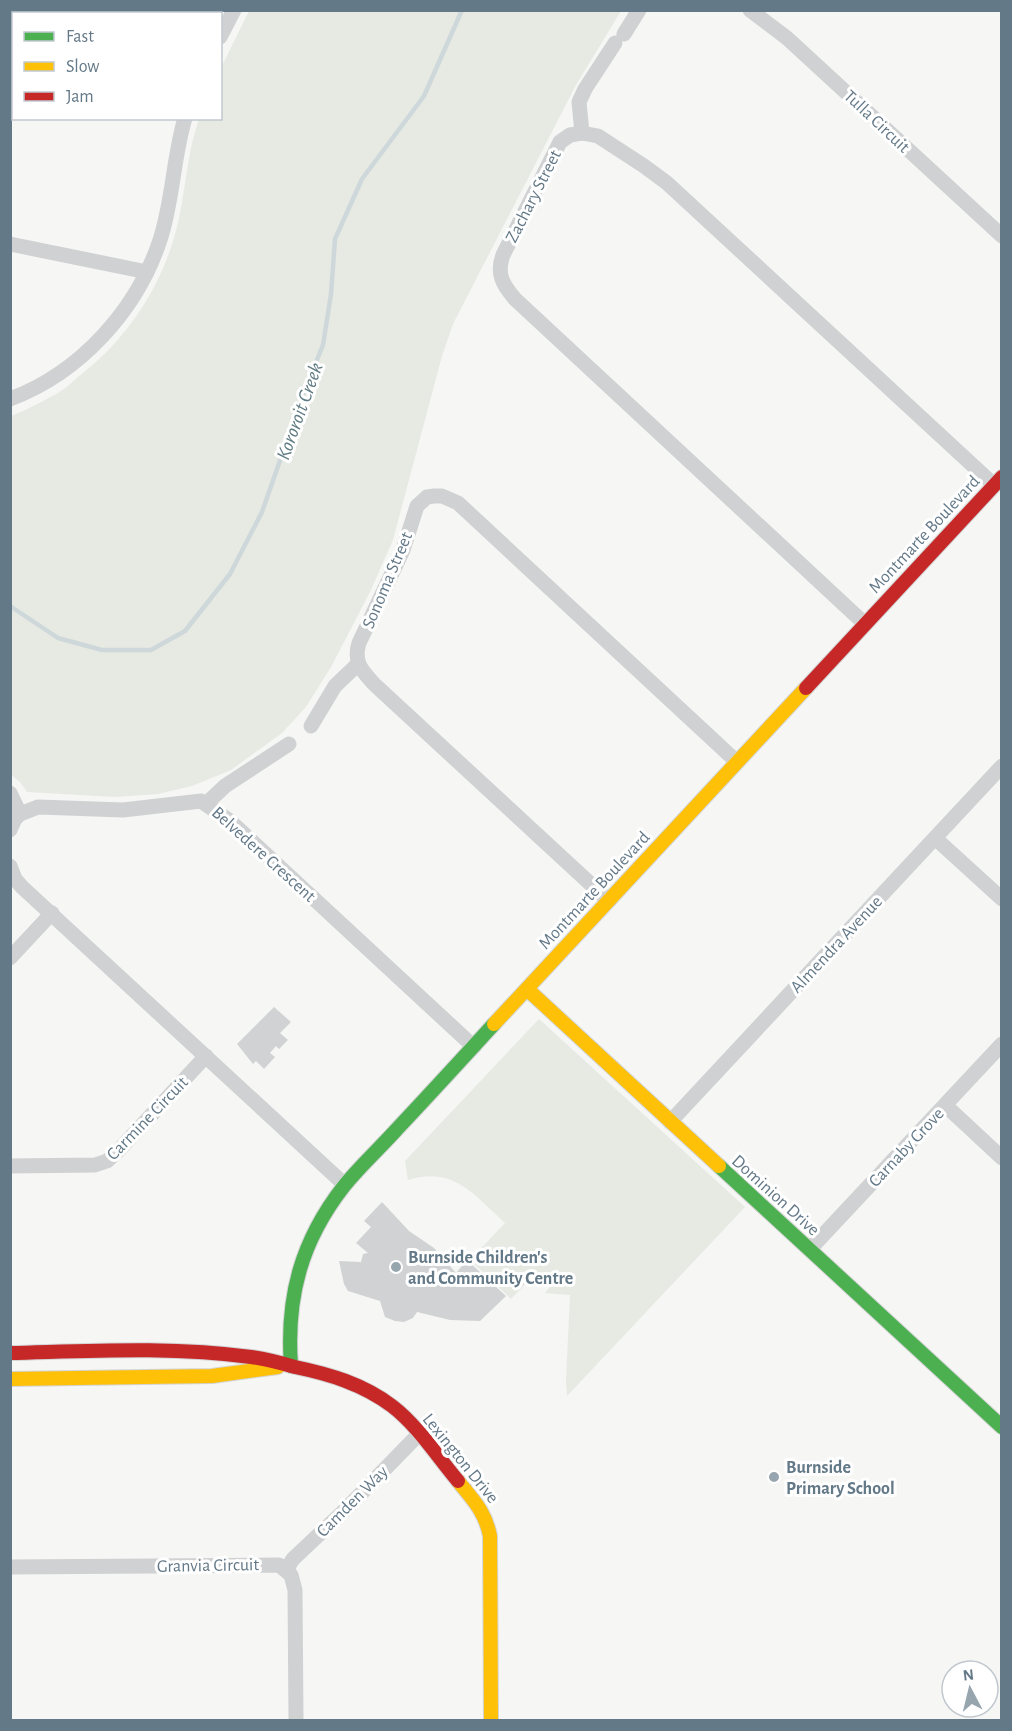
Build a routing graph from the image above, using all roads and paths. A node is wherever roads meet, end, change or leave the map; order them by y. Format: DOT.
graph roads {
  1 [pos="234,10"];
  2 [pos="639,10"];
  3 [pos="750,10"];
  4 [pos="222,33"];
  5 [pos="184,120"];
  6 [pos="582,133"];
  7 [pos="1002,236"];
  8 [pos="10,244"];
  9 [pos="147,272"];
  10 [pos="10,399"];
  11 [pos="998,481"];
  12 [pos="865,624"];
  13 [pos="358,664"];
  14 [pos="310,726"];
  15 [pos="289,744"];
  16 [pos="737,762"];
  17 [pos="1002,766"];
  18 [pos="10,793"];
  19 [pos="207,803"];
  20 [pos="20,814"];
  21 [pos="10,830"];
  22 [pos="935,838"];
  23 [pos="10,866"];
  24 [pos="1002,899"];
  25 [pos="609,901"];
  26 [pos="52,913"];
  27 [pos="10,958"];
  28 [pos="527,989"];
  29 [pos="1002,1044"];
  30 [pos="474,1047"];
  31 [pos="206,1056"];
  32 [pos="945,1105"];
  33 [pos="670,1122"];
  34 [pos="1002,1158"];
  35 [pos="10,1166"];
  36 [pos="345,1185"];
  37 [pos="810,1250"];
  38 [pos="10,1353"];
  39 [pos="291,1365"];
  40 [pos="10,1379"];
  41 [pos="1002,1427"];
  42 [pos="419,1434"];
  43 [pos="10,1567"];
  44 [pos="286,1570"];
  45 [pos="296,1720"];
  46 [pos="491,1720"];
  1 -- 4 [label="street"];
  2 -- 6 [label="street"];
  3 -- 7 [label="street, Tulla Circuit"];
  5 -- 9 [label="street"];
  6 -- 11 [label="street"];
  6 -- 12 [label="street, Zachary Street"];
  8 -- 9 [label="street"];
  9 -- 10 [label="street"];
  11 -- 12 [label="street, Montmarte Boulevard"];
  12 -- 16 [label="street, Montmarte Boulevard"];
  13 -- 14 [label="street"];
  13 -- 16 [label="street, Sonoma Street"];
  13 -- 25 [label="street"];
  15 -- 19 [label="street"];
  16 -- 25 [label="street, Montmarte Boulevard"];
  17 -- 22 [label="street, Almendra Avenue"];
  18 -- 20 [label="street"];
  19 -- 20 [label="street, Belvedere Crescent"];
  19 -- 30 [label="street, Belvedere Crescent"];
  20 -- 21 [label="street"];
  22 -- 24 [label="street"];
  22 -- 33 [label="street, Almendra Avenue"];
  23 -- 26 [label="street"];
  25 -- 28 [label="street, Montmarte Boulevard"];
  26 -- 27 [label="street"];
  26 -- 31 [label="street"];
  28 -- 30 [label="street, Montmarte Boulevard"];
  28 -- 33 [label="street, Dominion Drive"];
  29 -- 32 [label="street, Carnaby Grove"];
  30 -- 36 [label="street, Montmarte Boulevard"];
  31 -- 35 [label="street, Carmine Circuit"];
  31 -- 36 [label="street"];
  32 -- 34 [label="street"];
  32 -- 37 [label="street, Carnaby Grove"];
  33 -- 37 [label="street, Dominion Drive"];
  36 -- 39 [label="street, Montmarte Boulevard"];
  37 -- 41 [label="street, Dominion Drive"];
  38 -- 39 [label="street, Lexington Drive"];
  39 -- 40 [label="street, Lexington Drive"];
  39 -- 42 [label="street, Lexington Drive"];
  42 -- 44 [label="street, Camden Way"];
  42 -- 46 [label="street, Lexington Drive"];
  43 -- 44 [label="street, Granvia Circuit"];
  44 -- 45 [label="street, Granvia Circuit"];
}
